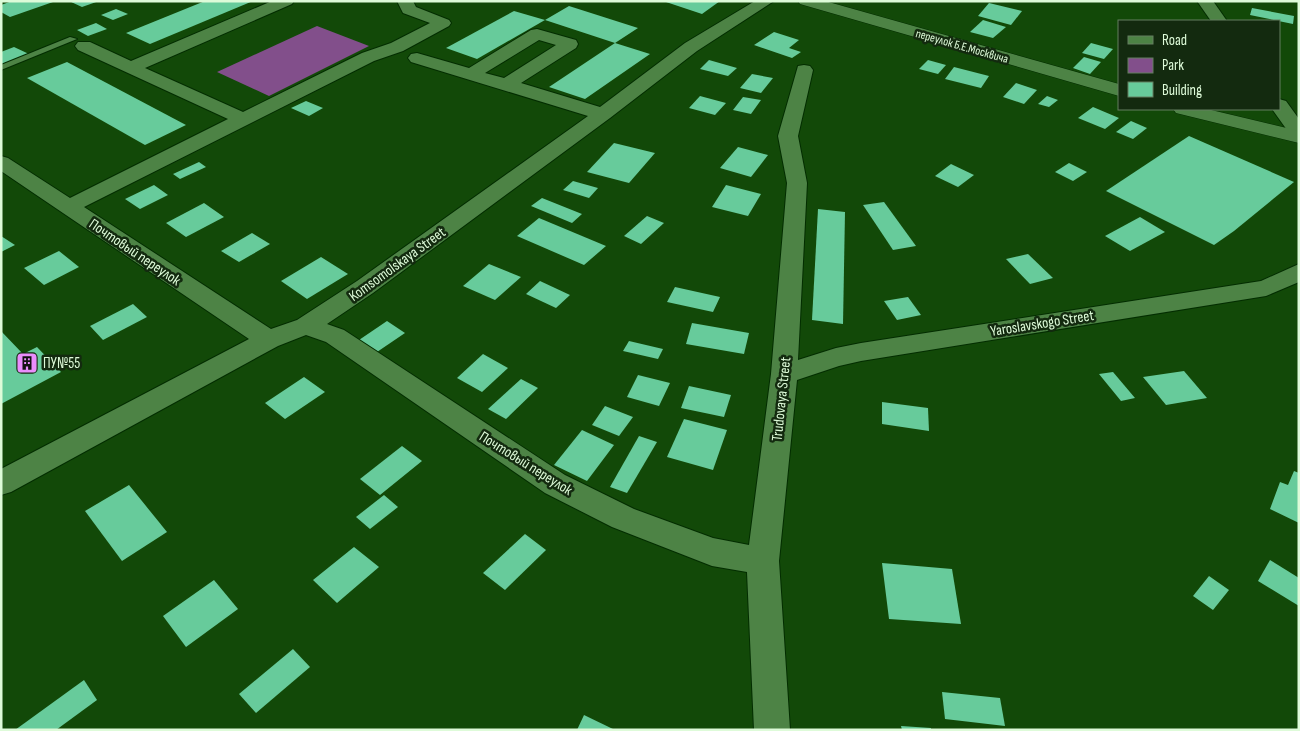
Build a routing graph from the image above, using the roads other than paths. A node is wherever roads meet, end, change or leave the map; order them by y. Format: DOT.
graph roads {
  1 [pos="286,1"];
  2 [pos="405,1"];
  3 [pos="766,1"];
  4 [pos="1205,1"];
  5 [pos="813,2"];
  6 [pos="1218,20"];
  7 [pos="78,42"];
  8 [pos="417,58"];
  9 [pos="132,67"];
  10 [pos="1,68"];
  11 [pos="804,70"];
  12 [pos="471,74"];
  13 [pos="506,85"];
  14 [pos="1118,90"];
  15 [pos="1280,106"];
  16 [pos="1187,110"];
  17 [pos="603,114"];
  18 [pos="243,119"];
  19 [pos="1299,135"];
  20 [pos="1,162"];
  21 [pos="68,208"];
  22 [pos="1299,272"];
  23 [pos="306,326"];
  24 [pos="269,340"];
  25 [pos="784,374"];
  26 [pos="1,484"];
  27 [pos="763,561"];
  28 [pos="772,730"];
  1 -- 9 [label="street"];
  2 -- 18 [label="street"];
  3 -- 17 [label="street, Komsomolskaya Street"];
  4 -- 6 [label="street"];
  5 -- 14 [label="street, переулок Б.Е.Москвича"];
  7 -- 9 [label="street"];
  7 -- 10 [label="lane"];
  8 -- 12 [label="street"];
  9 -- 18 [label="street"];
  11 -- 25 [label="street, Trudovaya Street"];
  12 -- 13 [label="street"];
  12 -- 13 [label="street"];
  13 -- 17 [label="street"];
  15 -- 19 [label="street"];
  16 -- 19 [label="street"];
  17 -- 23 [label="street, Komsomolskaya Street"];
  18 -- 21 [label="street"];
  20 -- 21 [label="street, Почтовый переулок"];
  21 -- 24 [label="street, Почтовый переулок"];
  22 -- 25 [label="street, Yaroslavskogo Street"];
  23 -- 24 [label="street, Komsomolskaya Street"];
  23 -- 27 [label="street, Почтовый переулок"];
  24 -- 26 [label="street, Komsomolskaya Street"];
  25 -- 27 [label="street, Trudovaya Street"];
  27 -- 28 [label="street, Trudovaya Street"];
}
